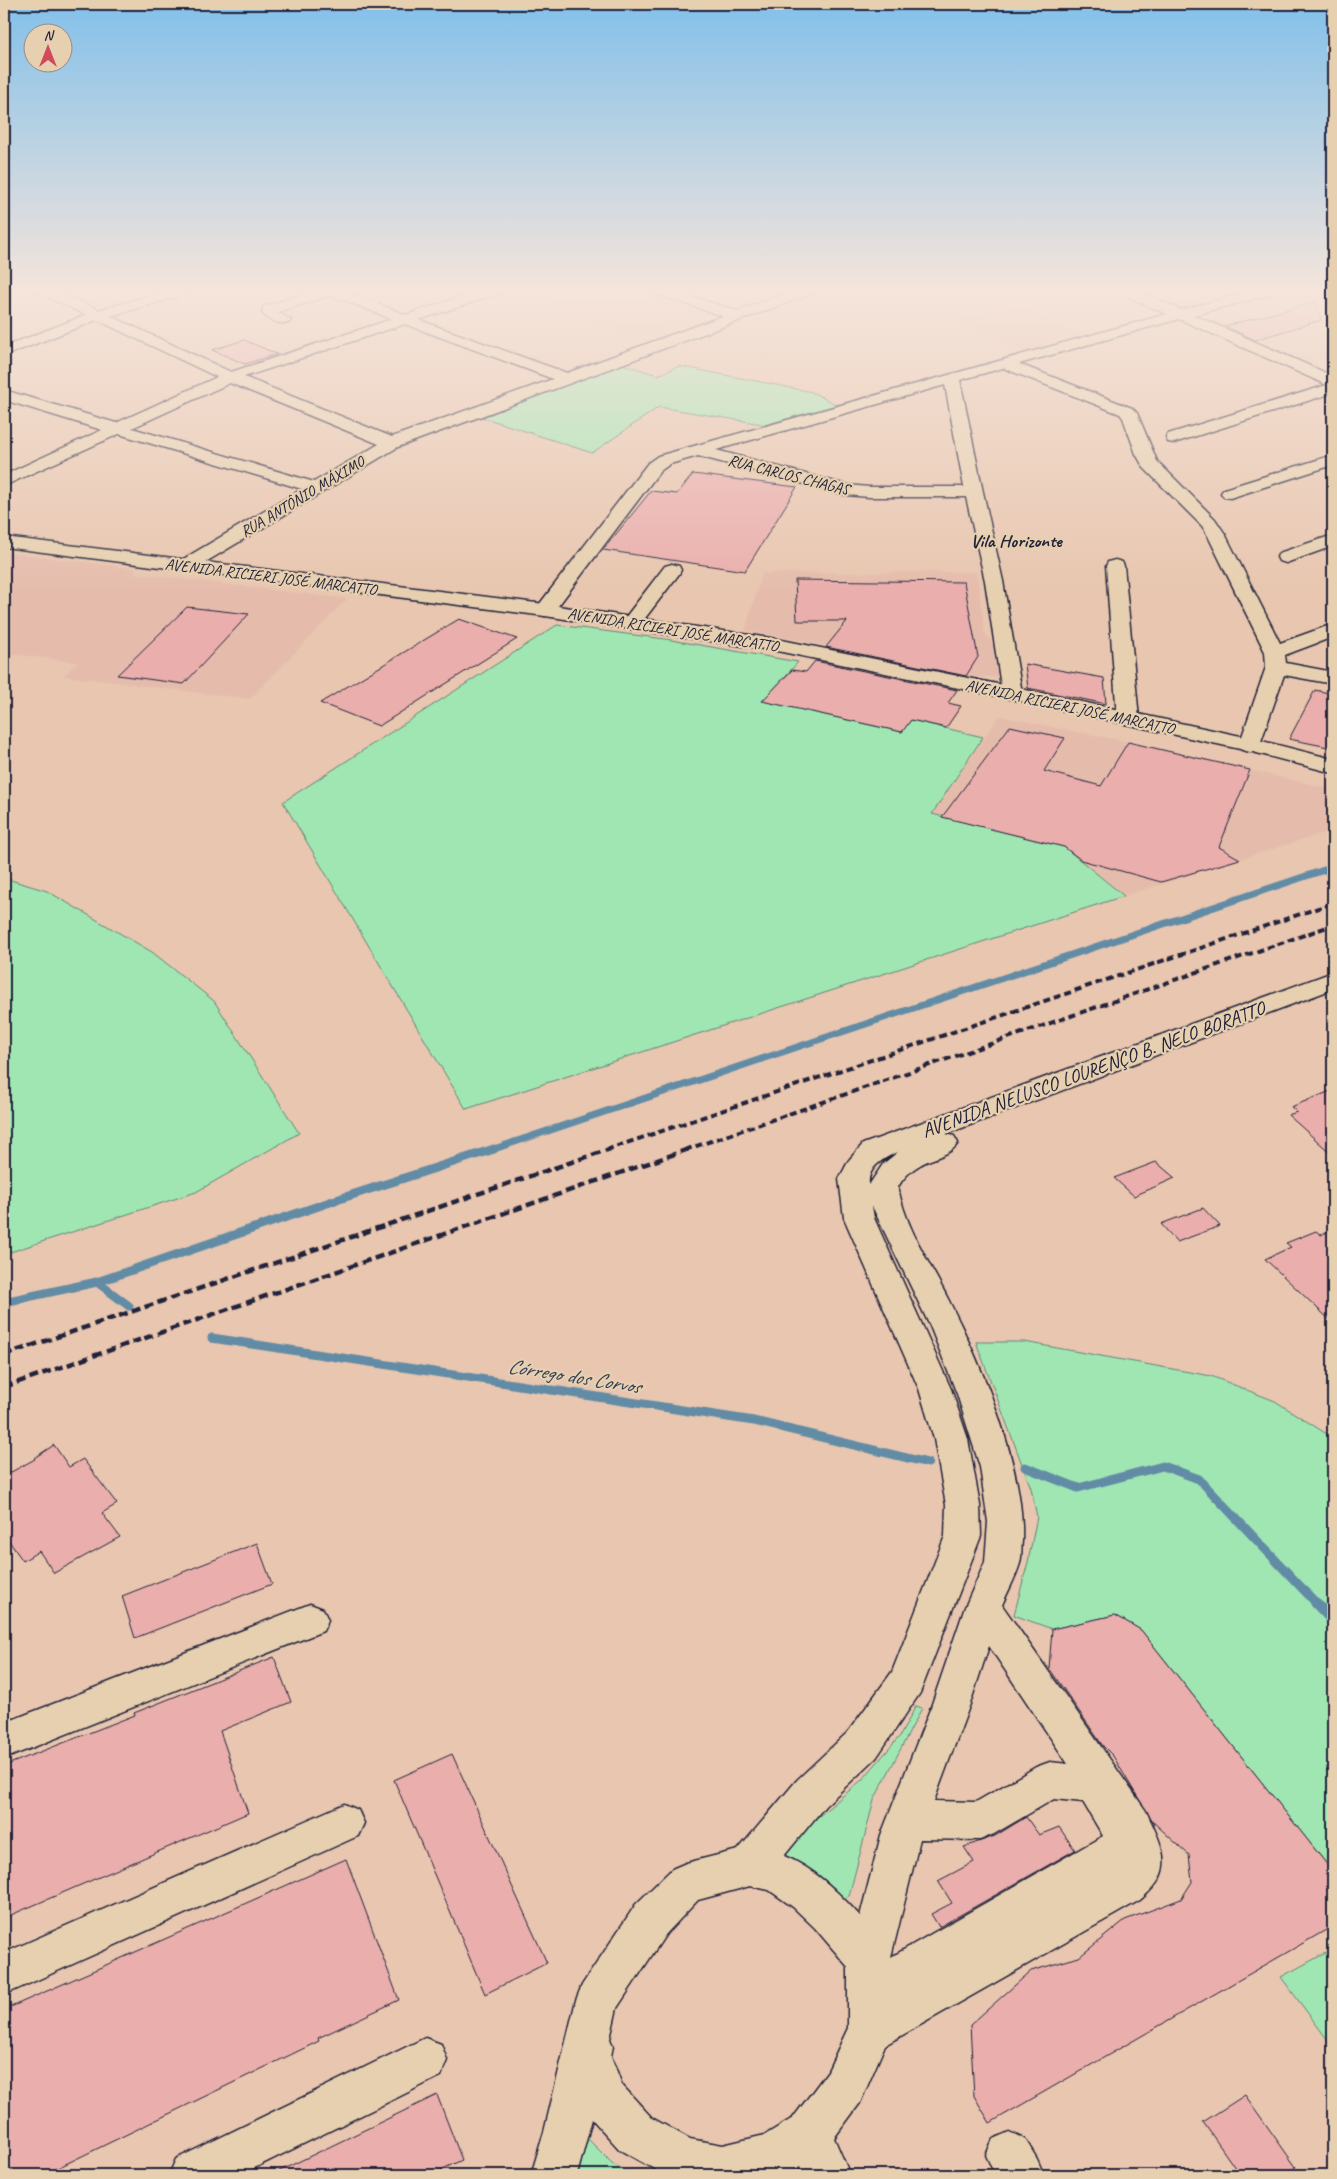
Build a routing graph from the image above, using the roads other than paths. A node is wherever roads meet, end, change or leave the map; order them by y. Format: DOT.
graph roads {
  1 [pos="204,390"];
  2 [pos="259,390"];
  3 [pos="535,390"];
  4 [pos="910,390"];
  5 [pos="954,390"];
  6 [pos="1073,390"];
  7 [pos="1328,390"];
  8 [pos="4,395"];
  9 [pos="118,428"];
  10 [pos="1174,438"];
  11 [pos="392,444"];
  12 [pos="696,450"];
  13 [pos="1333,460"];
  14 [pos="4,481"];
  15 [pos="314,488"];
  16 [pos="974,492"];
  17 [pos="1230,493"];
  18 [pos="1333,540"];
  19 [pos="4,542"];
  20 [pos="1286,557"];
  21 [pos="187,565"];
  22 [pos="1115,566"];
  23 [pos="672,570"];
  24 [pos="545,610"];
  25 [pos="632,622"];
  26 [pos="1333,630"];
  27 [pos="1276,660"];
  28 [pos="1333,678"];
  29 [pos="1012,693"];
  30 [pos="1128,718"];
  31 [pos="1250,745"];
  32 [pos="1333,766"];
  33 [pos="1333,980"];
  34 [pos="1333,997"];
  35 [pos="872,1177"];
  36 [pos="983,1607"];
  37 [pos="310,1620"];
  38 [pos="4,1741"];
  39 [pos="907,1820"];
  40 [pos="344,1823"];
  41 [pos="750,1866"];
  42 [pos="4,1974"];
  43 [pos="869,1994"];
  44 [pos="597,2000"];
  45 [pos="425,2060"];
  46 [pos="777,2155"];
  47 [pos="192,2175"];
  48 [pos="554,2175"];
  49 [pos="827,2175"];
  1 -- 9 [label="street"];
  2 -- 11 [label="street"];
  3 -- 11 [label="street, RUA ANTÔNIO MÁXIMO"];
  4 -- 12 [label="street"];
  5 -- 16 [label="street"];
  6 -- 27 [label="street"];
  7 -- 10 [label="street"];
  8 -- 9 [label="street"];
  9 -- 14 [label="street"];
  9 -- 15 [label="street"];
  11 -- 15 [label="street, RUA ANTÔNIO MÁXIMO"];
  12 -- 16 [label="street, RUA CARLOS CHAGAS"];
  12 -- 24 [label="street"];
  13 -- 17 [label="street"];
  15 -- 21 [label="street, RUA ANTÔNIO MÁXIMO"];
  16 -- 29 [label="street"];
  18 -- 20 [label="street"];
  19 -- 21 [label="street, AVENIDA RICIERI JOSÉ MARCATTO"];
  21 -- 24 [label="street, AVENIDA RICIERI JOSÉ MARCATTO"];
  22 -- 30 [label="street"];
  23 -- 25 [label="street"];
  24 -- 25 [label="street, AVENIDA RICIERI JOSÉ MARCATTO"];
  25 -- 29 [label="street, AVENIDA RICIERI JOSÉ MARCATTO"];
  26 -- 27 [label="street"];
  27 -- 28 [label="street"];
  27 -- 31 [label="street"];
  29 -- 30 [label="street, AVENIDA RICIERI JOSÉ MARCATTO"];
  30 -- 31 [label="street, AVENIDA RICIERI JOSÉ MARCATTO"];
  31 -- 32 [label="street, AVENIDA RICIERI JOSÉ MARCATTO"];
  33 -- 35 [label="street, AVENIDA NELUSCO LOURENÇO B. NELO BORATTO"];
  34 -- 35 [label="street, AVENIDA NELUSCO LOURENÇO B. NELO BORATTO"];
  35 -- 36 [label="street"];
  35 -- 41 [label="street"];
  36 -- 39 [label="street"];
  36 -- 43 [label="street"];
  37 -- 38 [label="street"];
  39 -- 43 [label="street"];
  39 -- 43 [label="street"];
  40 -- 42 [label="street"];
  41 -- 43 [label="street"];
  41 -- 44 [label="street"];
  43 -- 46 [label="street"];
  44 -- 46 [label="street"];
  44 -- 48 [label="street"];
  45 -- 47 [label="street"];
  46 -- 49 [label="street"];
}
